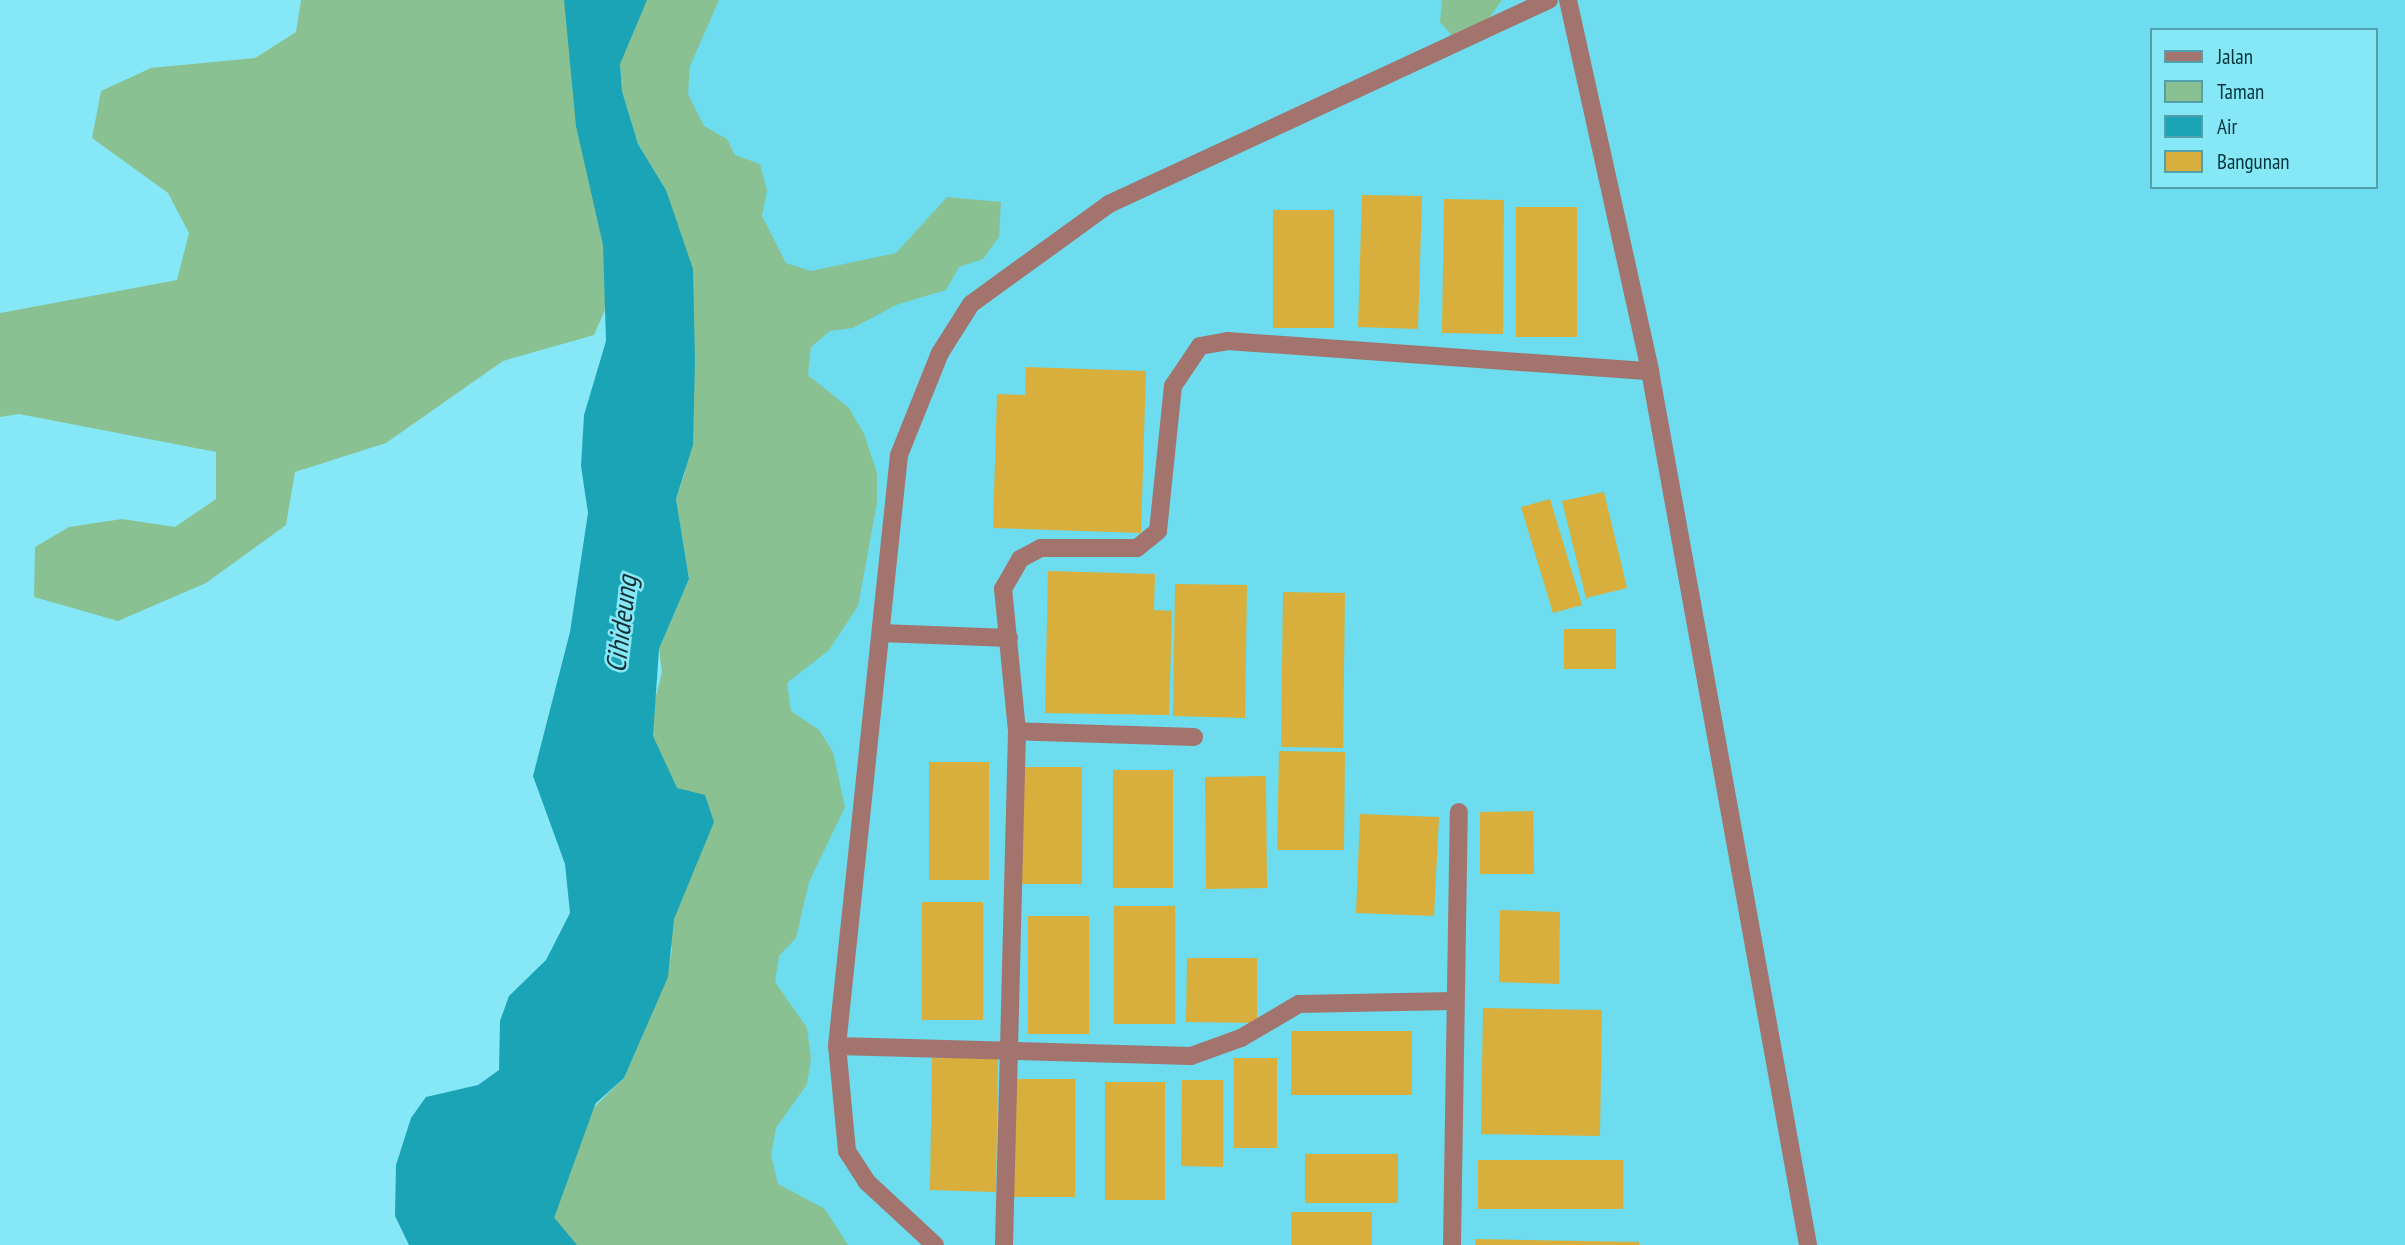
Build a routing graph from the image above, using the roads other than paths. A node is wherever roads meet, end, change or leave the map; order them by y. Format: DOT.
graph roads {
  1 [pos="1549,0"];
  2 [pos="1568,0"];
  3 [pos="1650,371"];
  4 [pos="881,633"];
  5 [pos="1009,638"];
  6 [pos="1017,730"];
  7 [pos="1194,737"];
  8 [pos="1459,812"];
  9 [pos="1453,1001"];
  10 [pos="837,1046"];
  11 [pos="1008,1050"];
  12 [pos="935,1245"];
  13 [pos="1004,1245"];
  14 [pos="1452,1245"];
  15 [pos="1808,1245"];
  1 -- 4 [label="lane"];
  2 -- 3 [label="lane"];
  3 -- 5 [label="lane"];
  3 -- 15 [label="lane"];
  4 -- 5 [label="lane"];
  4 -- 10 [label="lane"];
  5 -- 6 [label="lane"];
  6 -- 7 [label="lane"];
  6 -- 11 [label="lane"];
  8 -- 9 [label="lane"];
  9 -- 11 [label="lane"];
  9 -- 14 [label="lane"];
  10 -- 11 [label="lane"];
  10 -- 12 [label="lane"];
  11 -- 13 [label="lane"];
}
